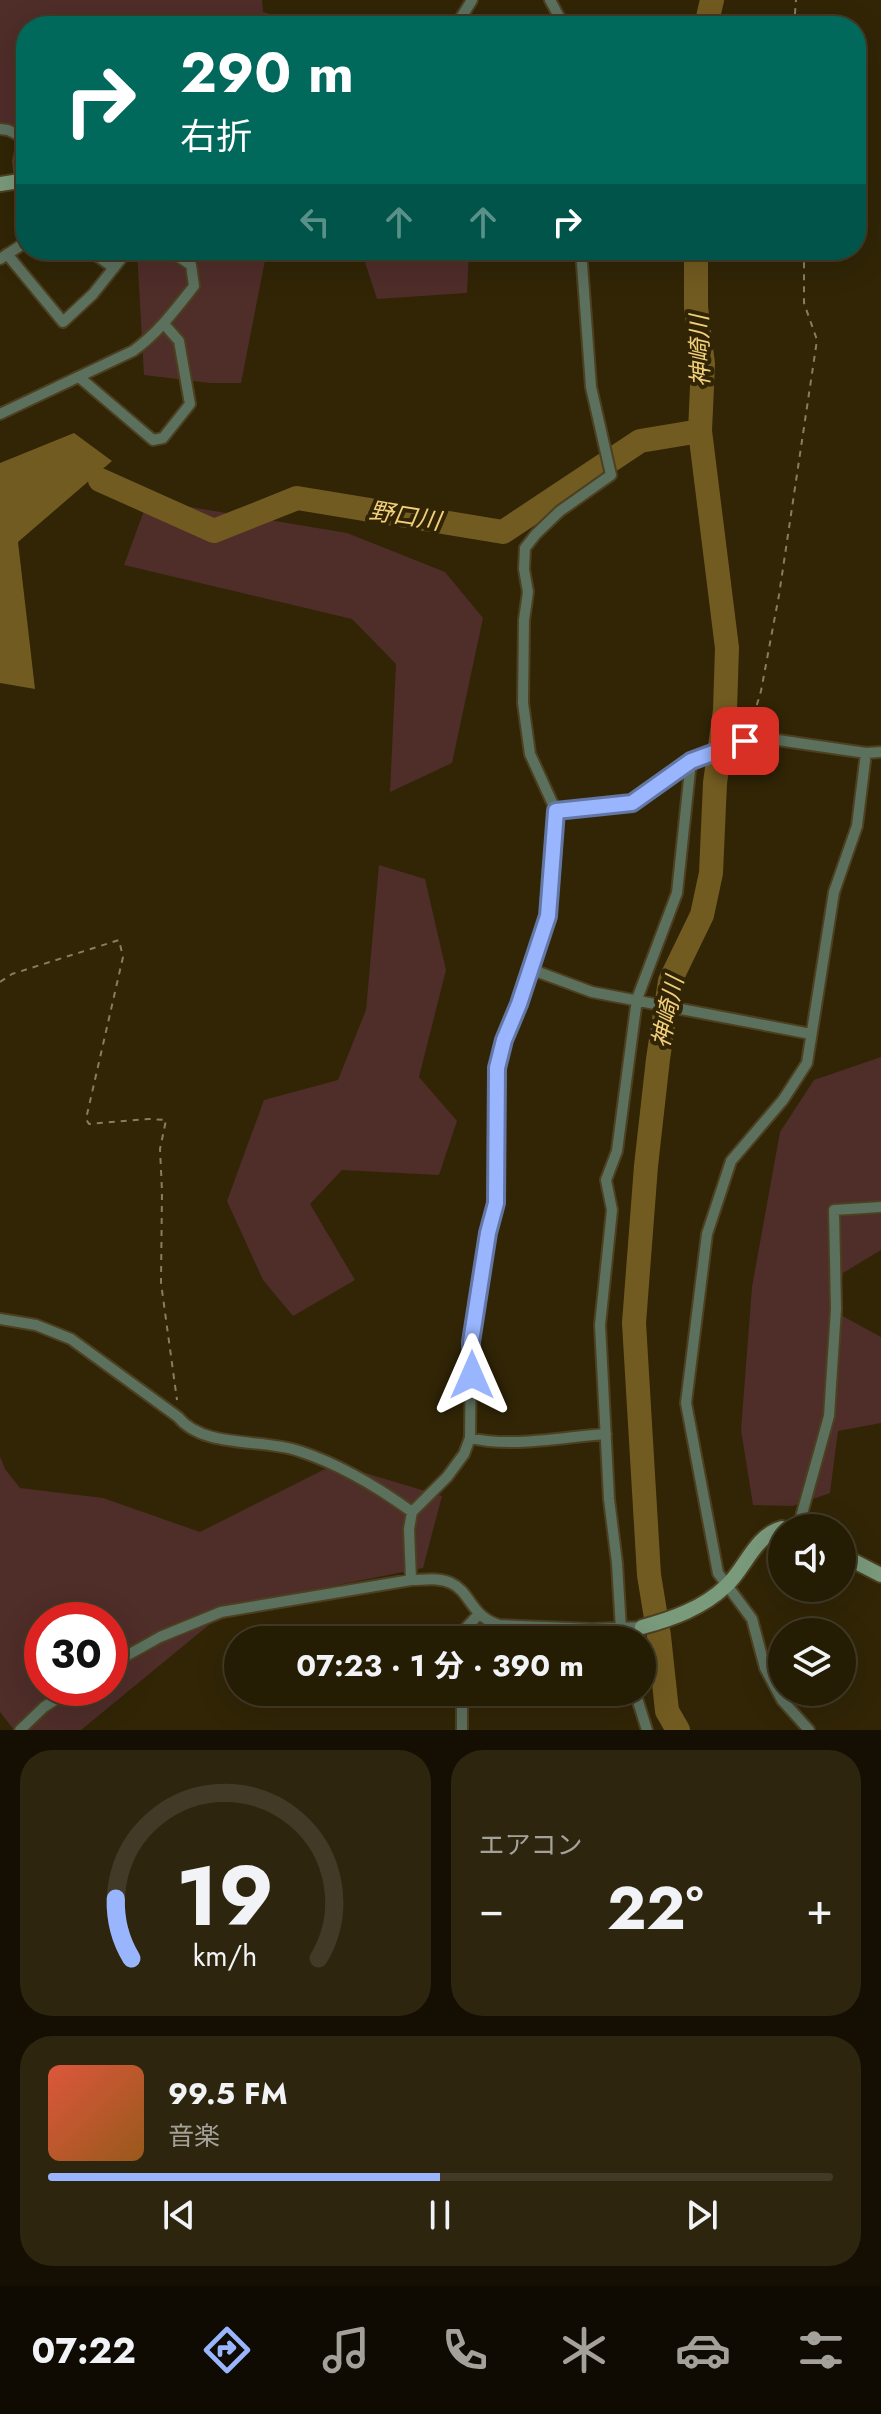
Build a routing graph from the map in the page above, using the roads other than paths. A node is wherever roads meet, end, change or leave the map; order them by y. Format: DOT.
graph roads {
  1 [pos="4,257"];
  2 [pos="103,260"];
  3 [pos="120,260"];
  4 [pos="184,260"];
  5 [pos="582,260"];
  6 [pos="114,268"];
  7 [pos="164,324"];
  8 [pos="79,377"];
  9 [pos="0,414"];
  10 [pos="881,752"];
  11 [pos="866,753"];
  12 [pos="691,761"];
  13 [pos="556,811"];
  14 [pos="530,969"];
  15 [pos="637,999"];
  16 [pos="811,1034"];
  17 [pos="881,1207"];
  18 [pos="0,1319"];
  19 [pos="606,1434"];
  20 [pos="470,1438"];
  21 [pos="412,1512"];
  22 [pos="802,1514"];
  23 [pos="768,1535"];
  24 [pos="856,1562"];
  25 [pos="881,1575"];
  26 [pos="411,1580"];
  27 [pos="727,1586"];
  28 [pos="479,1614"];
  29 [pos="468,1626"];
  30 [pos="509,1626"];
  31 [pos="621,1626"];
  32 [pos="646,1626"];
  33 [pos="128,1655"];
  34 [pos="46,1706"];
  35 [pos="462,1706"];
  36 [pos="639,1706"];
  37 [pos="20,1730"];
  38 [pos="462,1730"];
  39 [pos="647,1730"];
  40 [pos="809,1730"];
  1 -- 6 [label="street"];
  2 -- 6 [label="street"];
  3 -- 6 [label="street"];
  4 -- 7 [label="street"];
  5 -- 13 [label="street"];
  7 -- 8 [label="street"];
  7 -- 8 [label="street"];
  8 -- 9 [label="street"];
  10 -- 11 [label="street"];
  11 -- 12 [label="street"];
  11 -- 16 [label="street"];
  12 -- 13 [label="street"];
  12 -- 15 [label="street"];
  13 -- 14 [label="street"];
  14 -- 15 [label="street"];
  14 -- 20 [label="street"];
  15 -- 16 [label="street"];
  15 -- 19 [label="street"];
  16 -- 27 [label="street"];
  17 -- 22 [label="street"];
  18 -- 21 [label="street"];
  19 -- 20 [label="street"];
  19 -- 31 [label="street"];
  20 -- 21 [label="street"];
  21 -- 26 [label="street"];
  23 -- 27 [label="street"];
  24 -- 25 [label="street"];
  26 -- 28 [label="street"];
  26 -- 33 [label="street"];
  27 -- 32 [label="street"];
  27 -- 40 [label="street"];
  28 -- 29 [label="street"];
  28 -- 30 [label="street"];
  34 -- 37 [label="street"];
  35 -- 38 [label="street"];
  36 -- 39 [label="street"];
}
